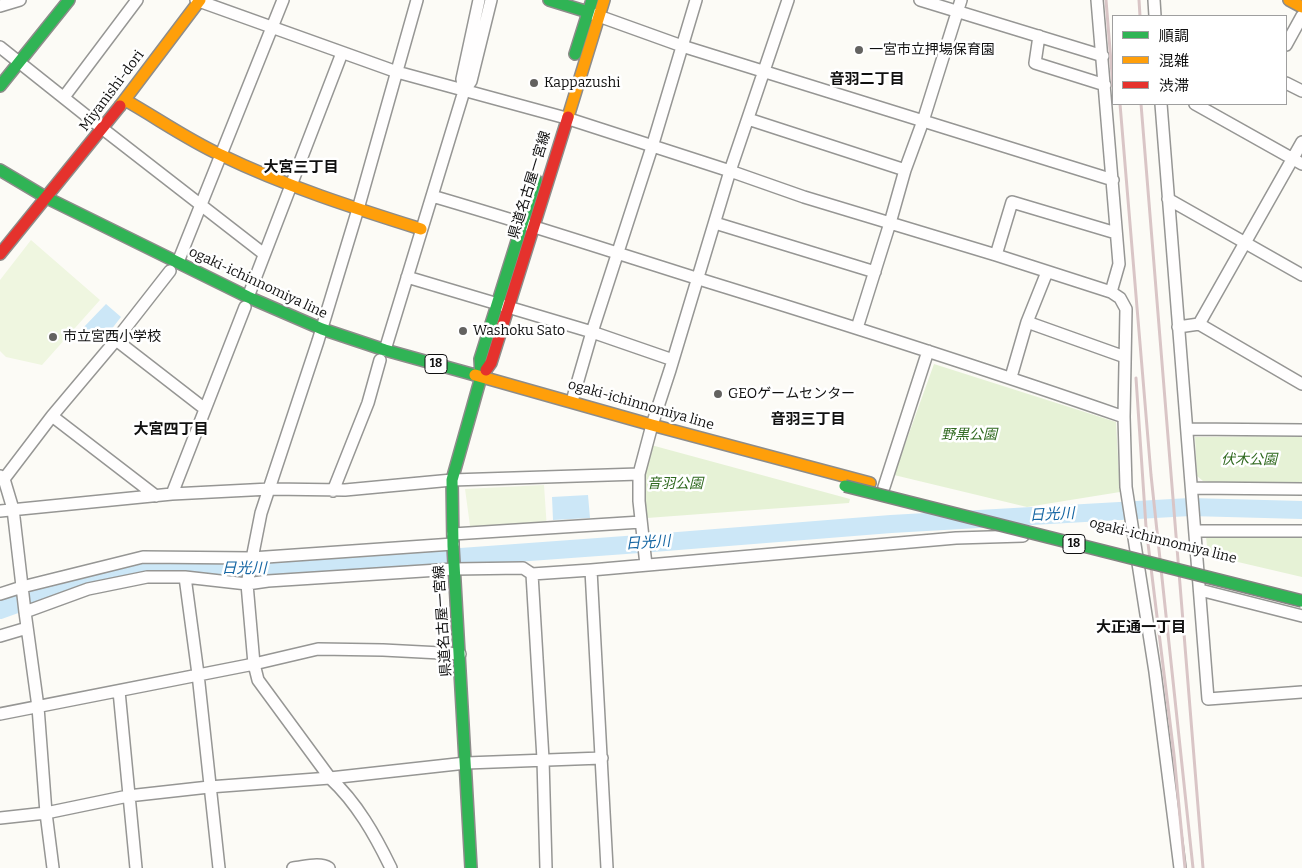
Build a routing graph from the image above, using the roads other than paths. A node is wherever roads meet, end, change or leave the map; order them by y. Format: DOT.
graph roads {
  1 [pos="20,0"];
  2 [pos="69,0"];
  3 [pos="137,0"];
  4 [pos="198,0"];
  5 [pos="283,0"];
  6 [pos="418,0"];
  7 [pos="479,0"];
  8 [pos="491,0"];
  9 [pos="549,0"];
  10 [pos="592,0"];
  11 [pos="604,0"];
  12 [pos="696,0"];
  13 [pos="788,0"];
  14 [pos="920,0"];
  15 [pos="961,0"];
  16 [pos="1097,0"];
  17 [pos="1289,0"];
  18 [pos="0,6"];
  19 [pos="1302,7"];
  20 [pos="958,12"];
  21 [pos="593,14"];
  22 [pos="1302,16"];
  23 [pos="271,27"];
  24 [pos="1039,36"];
  25 [pos="1287,43"];
  26 [pos="682,46"];
  27 [pos="0,47"];
  28 [pos="342,53"];
  29 [pos="1103,56"];
  30 [pos="20,62"];
  31 [pos="397,72"];
  32 [pos="765,72"];
  33 [pos="1287,84"];
  34 [pos="1105,85"];
  35 [pos="0,86"];
  36 [pos="464,91"];
  37 [pos="1302,92"];
  38 [pos="64,97"];
  39 [pos="125,100"];
  40 [pos="1161,105"];
  41 [pos="1197,105"];
  42 [pos="561,117"];
  43 [pos="748,119"];
  44 [pos="923,122"];
  45 [pos="103,129"];
  46 [pos="1302,142"];
  47 [pos="652,146"];
  48 [pos="220,155"];
  49 [pos="1297,162"];
  50 [pos="0,170"];
  51 [pos="905,170"];
  52 [pos="730,171"];
  53 [pos="1113,180"];
  54 [pos="292,185"];
  55 [pos="432,196"];
  56 [pos="47,198"];
  57 [pos="1168,199"];
  58 [pos="201,205"];
  59 [pos="358,209"];
  60 [pos="714,223"];
  61 [pos="890,223"];
  62 [pos="528,224"];
  63 [pos="421,229"];
  64 [pos="1116,234"];
  65 [pos="1245,243"];
  66 [pos="618,253"];
  67 [pos="0,254"];
  68 [pos="135,254"];
  69 [pos="264,254"];
  70 [pos="996,255"];
  71 [pos="174,267"];
  72 [pos="875,272"];
  73 [pos="1047,272"];
  74 [pos="1302,275"];
  75 [pos="407,277"];
  76 [pos="697,278"];
  77 [pos="1111,292"];
  78 [pos="247,302"];
  79 [pos="497,303"];
  80 [pos="509,306"];
  81 [pos="269,319"];
  82 [pos="1027,322"];
  83 [pos="1198,324"];
  84 [pos="1178,327"];
  85 [pos="857,328"];
  86 [pos="322,330"];
  87 [pos="592,332"];
  88 [pos="116,340"];
  89 [pos="928,351"];
  90 [pos="362,355"];
  91 [pos="383,355"];
  92 [pos="1125,357"];
  93 [pos="673,360"];
  94 [pos="1011,377"];
  95 [pos="442,378"];
  96 [pos="476,383"];
  97 [pos="1302,384"];
  98 [pos="572,401"];
  99 [pos="205,408"];
  100 [pos="52,416"];
  101 [pos="1124,417"];
  102 [pos="651,429"];
  103 [pos="1187,430"];
  104 [pos="1302,430"];
  105 [pos="639,474"];
  106 [pos="2,477"];
  107 [pos="452,480"];
  108 [pos="884,487"];
  109 [pos="270,489"];
  110 [pos="1302,489"];
  111 [pos="1192,490"];
  112 [pos="333,491"];
  113 [pos="172,494"];
  114 [pos="156,496"];
  115 [pos="13,509"];
  116 [pos="0,511"];
  117 [pos="642,524"];
  118 [pos="1195,528"];
  119 [pos="1302,531"];
  120 [pos="453,541"];
  121 [pos="1138,554"];
  122 [pos="251,561"];
  123 [pos="646,565"];
  124 [pos="454,568"];
  125 [pos="591,570"];
  126 [pos="532,574"];
  127 [pos="185,577"];
  128 [pos="248,583"];
  129 [pos="22,589"];
  130 [pos="1200,590"];
  131 [pos="1302,591"];
  132 [pos="0,594"];
  133 [pos="1302,601"];
  134 [pos="24,611"];
  135 [pos="1302,616"];
  136 [pos="27,628"];
  137 [pos="0,636"];
  138 [pos="460,654"];
  139 [pos="254,664"];
  140 [pos="198,674"];
  141 [pos="119,691"];
  142 [pos="1302,692"];
  143 [pos="38,707"];
  144 [pos="0,714"];
  145 [pos="602,758"];
  146 [pos="543,759"];
  147 [pos="466,763"];
  148 [pos="330,778"];
  149 [pos="210,788"];
  150 [pos="128,796"];
  151 [pos="46,813"];
  152 [pos="0,818"];
  153 [pos="53,868"];
  154 [pos="136,868"];
  155 [pos="218,868"];
  156 [pos="293,868"];
  157 [pos="329,868"];
  158 [pos="391,868"];
  159 [pos="471,868"];
  160 [pos="546,868"];
  161 [pos="607,868"];
  162 [pos="1180,868"];
  1 -- 18 [label="street"];
  2 -- 30 [label="main road"];
  3 -- 38 [label="street"];
  4 -- 23 [label="street"];
  4 -- 39 [label="main road, Miyanishi-dori"];
  5 -- 23 [label="street"];
  6 -- 31 [label="street"];
  7 -- 36 [label="street"];
  8 -- 36 [label="street"];
  9 -- 21 [label="main road"];
  10 -- 21 [label="main road, 県道名古屋一宮線"];
  11 -- 21 [label="main road, 県道名古屋一宮線"];
  12 -- 26 [label="street"];
  13 -- 32 [label="street"];
  14 -- 20 [label="street"];
  15 -- 20 [label="street"];
  16 -- 29 [label="street"];
  17 -- 19 [label="main road"];
  20 -- 24 [label="street"];
  20 -- 44 [label="street"];
  21 -- 26 [label="street"];
  21 -- 42 [label="main road, 県道名古屋一宮線"];
  21 -- 42 [label="main road, 県道名古屋一宮線"];
  22 -- 25 [label="street"];
  23 -- 28 [label="street"];
  23 -- 48 [label="street"];
  24 -- 29 [label="street"];
  24 -- 34 [label="street"];
  26 -- 32 [label="street"];
  26 -- 47 [label="street"];
  27 -- 30 [label="street"];
  28 -- 31 [label="street"];
  28 -- 54 [label="street"];
  29 -- 34 [label="street"];
  30 -- 35 [label="main road"];
  30 -- 38 [label="street"];
  31 -- 36 [label="street"];
  31 -- 59 [label="street"];
  32 -- 43 [label="street"];
  32 -- 44 [label="street"];
  33 -- 37 [label="street"];
  34 -- 53 [label="street"];
  36 -- 42 [label="street"];
  36 -- 55 [label="street"];
  38 -- 45 [label="street"];
  39 -- 45 [label="main road, Miyanishi-dori"];
  39 -- 48 [label="main road"];
  40 -- 57 [label="street"];
  41 -- 49 [label="street"];
  42 -- 47 [label="street"];
  42 -- 62 [label="main road, 県道名古屋一宮線"];
  43 -- 51 [label="street"];
  43 -- 52 [label="street"];
  44 -- 51 [label="street"];
  44 -- 53 [label="street"];
  45 -- 56 [label="main road, Miyanishi-dori"];
  45 -- 58 [label="street"];
  46 -- 49 [label="street"];
  47 -- 52 [label="street"];
  47 -- 66 [label="street"];
  48 -- 54 [label="main road"];
  48 -- 58 [label="street"];
  49 -- 65 [label="street"];
  50 -- 56 [label="main road, ogaki-ichinnomiya line / 18"];
  51 -- 61 [label="street"];
  52 -- 60 [label="street"];
  52 -- 61 [label="street"];
  53 -- 64 [label="street"];
  54 -- 59 [label="main road"];
  54 -- 69 [label="street"];
  55 -- 62 [label="street"];
  55 -- 63 [label="street"];
  56 -- 67 [label="main road, Miyanishi-dori"];
  56 -- 71 [label="main road, ogaki-ichinnomiya line / 18"];
  57 -- 65 [label="street"];
  57 -- 84 [label="street"];
  58 -- 69 [label="street"];
  58 -- 71 [label="street"];
  59 -- 63 [label="main road"];
  59 -- 86 [label="street"];
  60 -- 72 [label="street"];
  60 -- 76 [label="street"];
  61 -- 70 [label="street"];
  61 -- 72 [label="street"];
  62 -- 66 [label="street"];
  62 -- 79 [label="main road, 県道名古屋一宮線"];
  62 -- 80 [label="main road, 県道名古屋一宮線"];
  63 -- 75 [label="street"];
  64 -- 70 [label="street"];
  64 -- 77 [label="street"];
  65 -- 74 [label="street"];
  65 -- 83 [label="street"];
  66 -- 76 [label="street"];
  66 -- 87 [label="street"];
  68 -- 71 [label="main road, ogaki-ichinnomiya line / 18"];
  69 -- 78 [label="street"];
  70 -- 73 [label="street"];
  71 -- 78 [label="main road, ogaki-ichinnomiya line / 18"];
  71 -- 88 [label="street"];
  72 -- 85 [label="street"];
  73 -- 77 [label="street"];
  73 -- 82 [label="street"];
  75 -- 79 [label="street"];
  75 -- 91 [label="street"];
  76 -- 85 [label="street"];
  76 -- 93 [label="street"];
  77 -- 92 [label="street"];
  78 -- 81 [label="main road, ogaki-ichinnomiya line / 18"];
  78 -- 86 [label="main road, ogaki-ichinnomiya line / 18"];
  78 -- 99 [label="street"];
  79 -- 80 [label="street"];
  79 -- 96 [label="main road, 県道名古屋一宮線"];
  80 -- 87 [label="street"];
  80 -- 96 [label="main road, 県道名古屋一宮線"];
  82 -- 92 [label="street"];
  82 -- 94 [label="street"];
  83 -- 84 [label="street"];
  83 -- 97 [label="street"];
  84 -- 103 [label="street"];
  85 -- 89 [label="street"];
  86 -- 91 [label="main road, ogaki-ichinnomiya line / 18"];
  86 -- 109 [label="street"];
  87 -- 93 [label="street"];
  87 -- 98 [label="street"];
  88 -- 99 [label="street"];
  88 -- 100 [label="street"];
  89 -- 94 [label="street"];
  89 -- 108 [label="street"];
  90 -- 91 [label="main road, ogaki-ichinnomiya line / 18"];
  91 -- 95 [label="main road, ogaki-ichinnomiya line / 18"];
  91 -- 96 [label="main road, ogaki-ichinnomiya line / 18"];
  91 -- 112 [label="street"];
  92 -- 101 [label="street"];
  93 -- 102 [label="street"];
  94 -- 101 [label="street"];
  96 -- 98 [label="main road, ogaki-ichinnomiya line / 18"];
  96 -- 102 [label="main road, ogaki-ichinnomiya line / 18"];
  96 -- 107 [label="main road, 県道名古屋一宮線"];
  98 -- 102 [label="main road, ogaki-ichinnomiya line / 18"];
  99 -- 113 [label="street"];
  100 -- 106 [label="street"];
  100 -- 114 [label="street"];
  101 -- 121 [label="street"];
  102 -- 105 [label="street"];
  102 -- 108 [label="main road, ogaki-ichinnomiya line / 18"];
  102 -- 133 [label="main road, ogaki-ichinnomiya line / 18, bridge"];
  103 -- 104 [label="street"];
  103 -- 111 [label="street"];
  105 -- 107 [label="street"];
  105 -- 117 [label="street"];
  106 -- 115 [label="street"];
  107 -- 112 [label="street"];
  107 -- 120 [label="main road, 県道名古屋一宮線"];
  108 -- 131 [label="main road, ogaki-ichinnomiya line / 18"];
  109 -- 112 [label="street"];
  109 -- 113 [label="street"];
  109 -- 122 [label="street"];
  110 -- 111 [label="street"];
  111 -- 118 [label="street"];
  113 -- 114 [label="street"];
  114 -- 115 [label="street"];
  115 -- 116 [label="street"];
  115 -- 129 [label="street"];
  117 -- 120 [label="street"];
  117 -- 123 [label="street"];
  118 -- 119 [label="street"];
  118 -- 130 [label="street"];
  120 -- 122 [label="street"];
  120 -- 124 [label="main road, 県道名古屋一宮線"];
  121 -- 123 [label="street"];
  121 -- 162 [label="street"];
  122 -- 128 [label="street"];
  122 -- 129 [label="street"];
  123 -- 125 [label="street"];
  124 -- 126 [label="street"];
  124 -- 128 [label="street"];
  124 -- 138 [label="main road, 県道名古屋一宮線"];
  125 -- 126 [label="street"];
  125 -- 145 [label="street"];
  126 -- 146 [label="street"];
  127 -- 128 [label="street"];
  127 -- 134 [label="street"];
  127 -- 140 [label="street"];
  128 -- 139 [label="street"];
  129 -- 132 [label="street"];
  129 -- 134 [label="street"];
  130 -- 135 [label="street"];
  130 -- 142 [label="street"];
  134 -- 136 [label="street"];
  136 -- 137 [label="street"];
  136 -- 143 [label="street"];
  138 -- 139 [label="street"];
  138 -- 147 [label="main road, 県道名古屋一宮線"];
  139 -- 140 [label="street"];
  139 -- 148 [label="street"];
  140 -- 141 [label="street"];
  140 -- 149 [label="street"];
  141 -- 143 [label="street"];
  141 -- 150 [label="street"];
  143 -- 144 [label="street"];
  143 -- 151 [label="street"];
  145 -- 146 [label="street"];
  145 -- 161 [label="street"];
  146 -- 147 [label="street"];
  146 -- 160 [label="street"];
  147 -- 148 [label="street"];
  147 -- 159 [label="main road, 県道名古屋一宮線"];
  148 -- 149 [label="street"];
  148 -- 158 [label="street"];
  149 -- 150 [label="street"];
  149 -- 155 [label="street"];
  150 -- 151 [label="street"];
  150 -- 154 [label="street"];
  151 -- 152 [label="street"];
  151 -- 153 [label="street"];
  156 -- 157 [label="street"];
}
